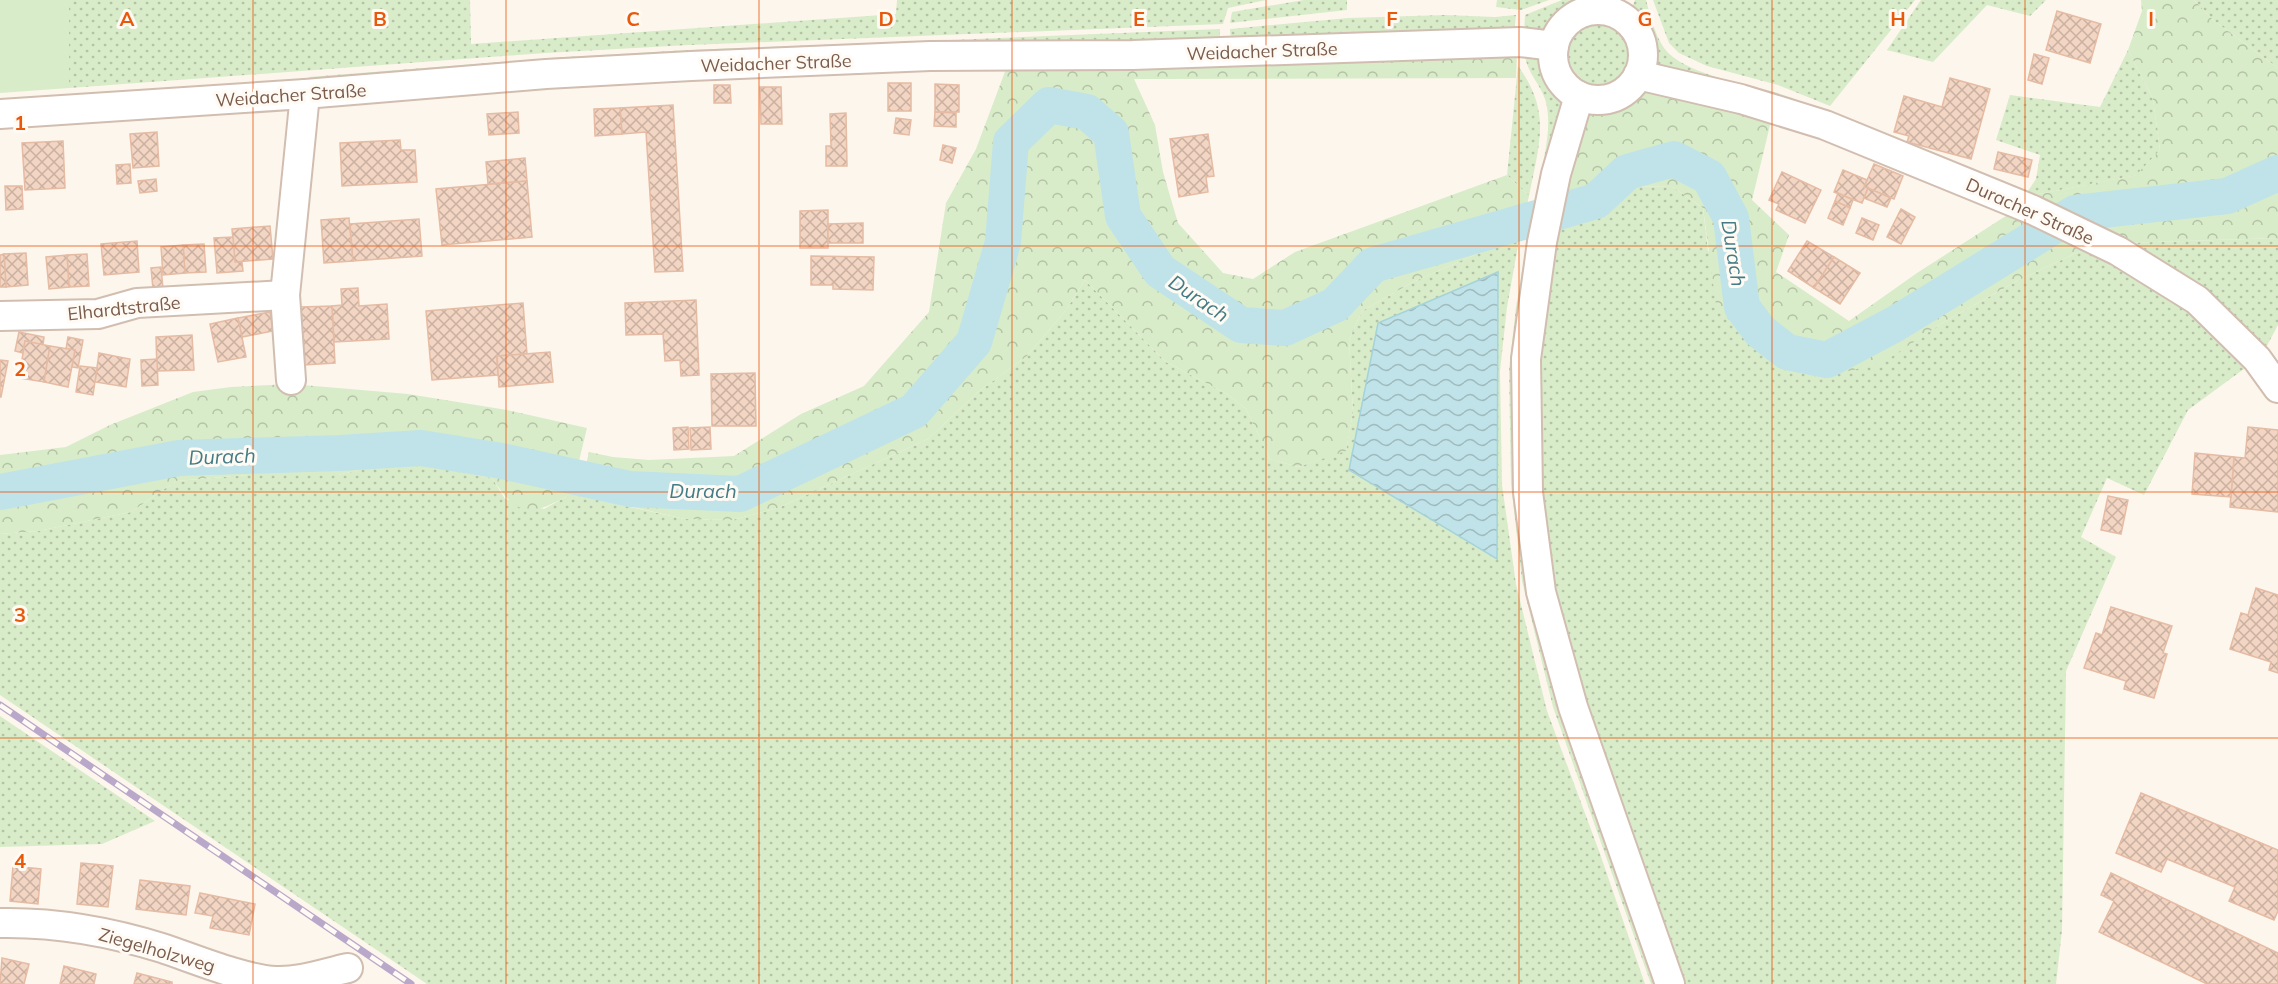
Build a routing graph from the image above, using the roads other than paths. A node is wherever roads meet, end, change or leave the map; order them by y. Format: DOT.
graph roads {
  1 [pos="1620,7"];
  2 [pos="1554,46"];
  3 [pos="1638,75"];
  4 [pos="305,94"];
  5 [pos="1579,96"];
  6 [pos="0,114"];
  7 [pos="285,295"];
  8 [pos="0,316"];
  9 [pos="291,380"];
  10 [pos="2278,388"];
  11 [pos="0,923"];
  12 [pos="348,968"];
  13 [pos="1670,984"];
  1 -- 2 [label="street"];
  1 -- 3 [label="street"];
  2 -- 4 [label="street, Weidacher Straße"];
  2 -- 5 [label="street"];
  3 -- 5 [label="street"];
  3 -- 10 [label="street, Duracher Straße"];
  4 -- 6 [label="street, Weidacher Straße"];
  4 -- 7 [label="street"];
  5 -- 13 [label="street"];
  7 -- 8 [label="street, Elhardtstraße"];
  7 -- 9 [label="street"];
  11 -- 12 [label="street, Ziegelholzweg"];
}
